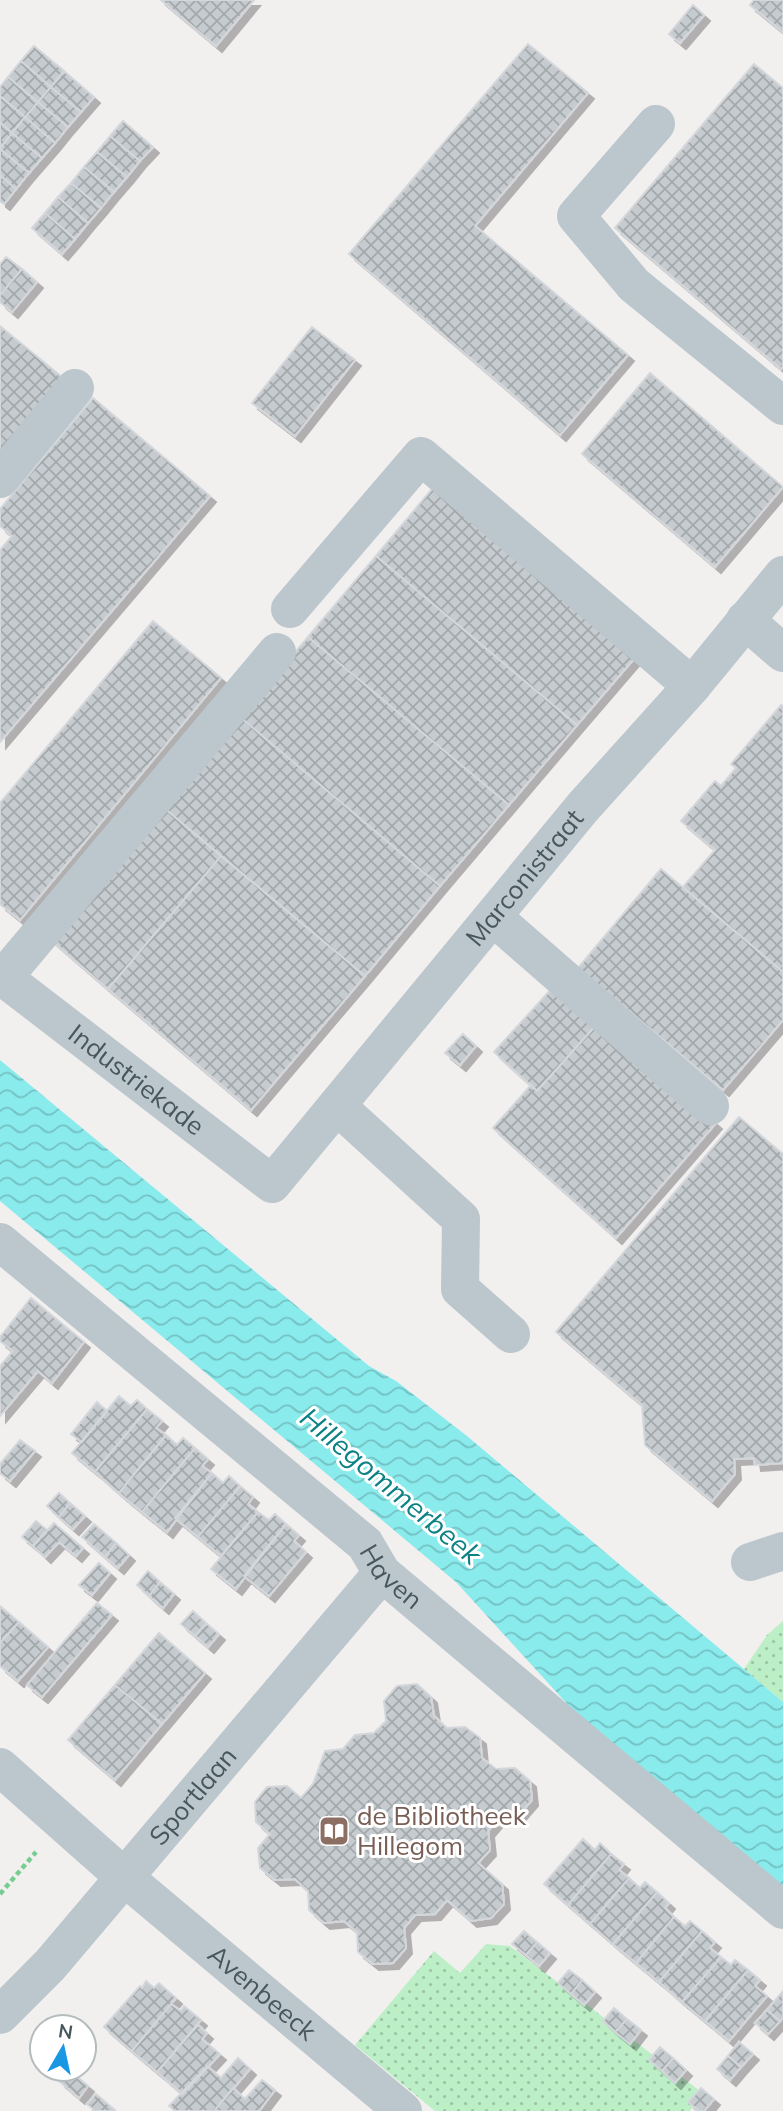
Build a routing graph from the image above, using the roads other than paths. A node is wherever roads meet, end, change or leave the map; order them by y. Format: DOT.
graph roads {
  1 [pos="656,124"];
  2 [pos="75,388"];
  3 [pos="783,406"];
  4 [pos="0,479"];
  5 [pos="783,575"];
  6 [pos="290,609"];
  7 [pos="745,620"];
  8 [pos="277,652"];
  9 [pos="783,653"];
  10 [pos="692,686"];
  11 [pos="493,917"];
  12 [pos="2,976"];
  13 [pos="337,1106"];
  14 [pos="710,1106"];
  15 [pos="272,1184"];
  16 [pos="0,1241"];
  17 [pos="511,1334"];
  18 [pos="382,1573"];
  19 [pos="0,1767"];
  20 [pos="123,1876"];
  21 [pos="783,1910"];
  22 [pos="0,2015"];
  23 [pos="403,2111"];
  1 -- 3 [label="street"];
  2 -- 4 [label="street"];
  5 -- 7 [label="street, Marconistraat"];
  6 -- 10 [label="street"];
  7 -- 9 [label="street"];
  7 -- 10 [label="street, Marconistraat"];
  8 -- 12 [label="street"];
  10 -- 11 [label="street, Marconistraat"];
  11 -- 13 [label="street, Marconistraat"];
  11 -- 14 [label="street"];
  12 -- 15 [label="street, Industriekade"];
  13 -- 15 [label="street, Marconistraat"];
  13 -- 17 [label="street"];
  16 -- 18 [label="street, Haven"];
  18 -- 20 [label="street, Sportlaan"];
  18 -- 21 [label="street, Haven"];
  19 -- 20 [label="street, Avenbeeck"];
  20 -- 22 [label="street, Sportlaan"];
  20 -- 23 [label="street, Avenbeeck"];
}
